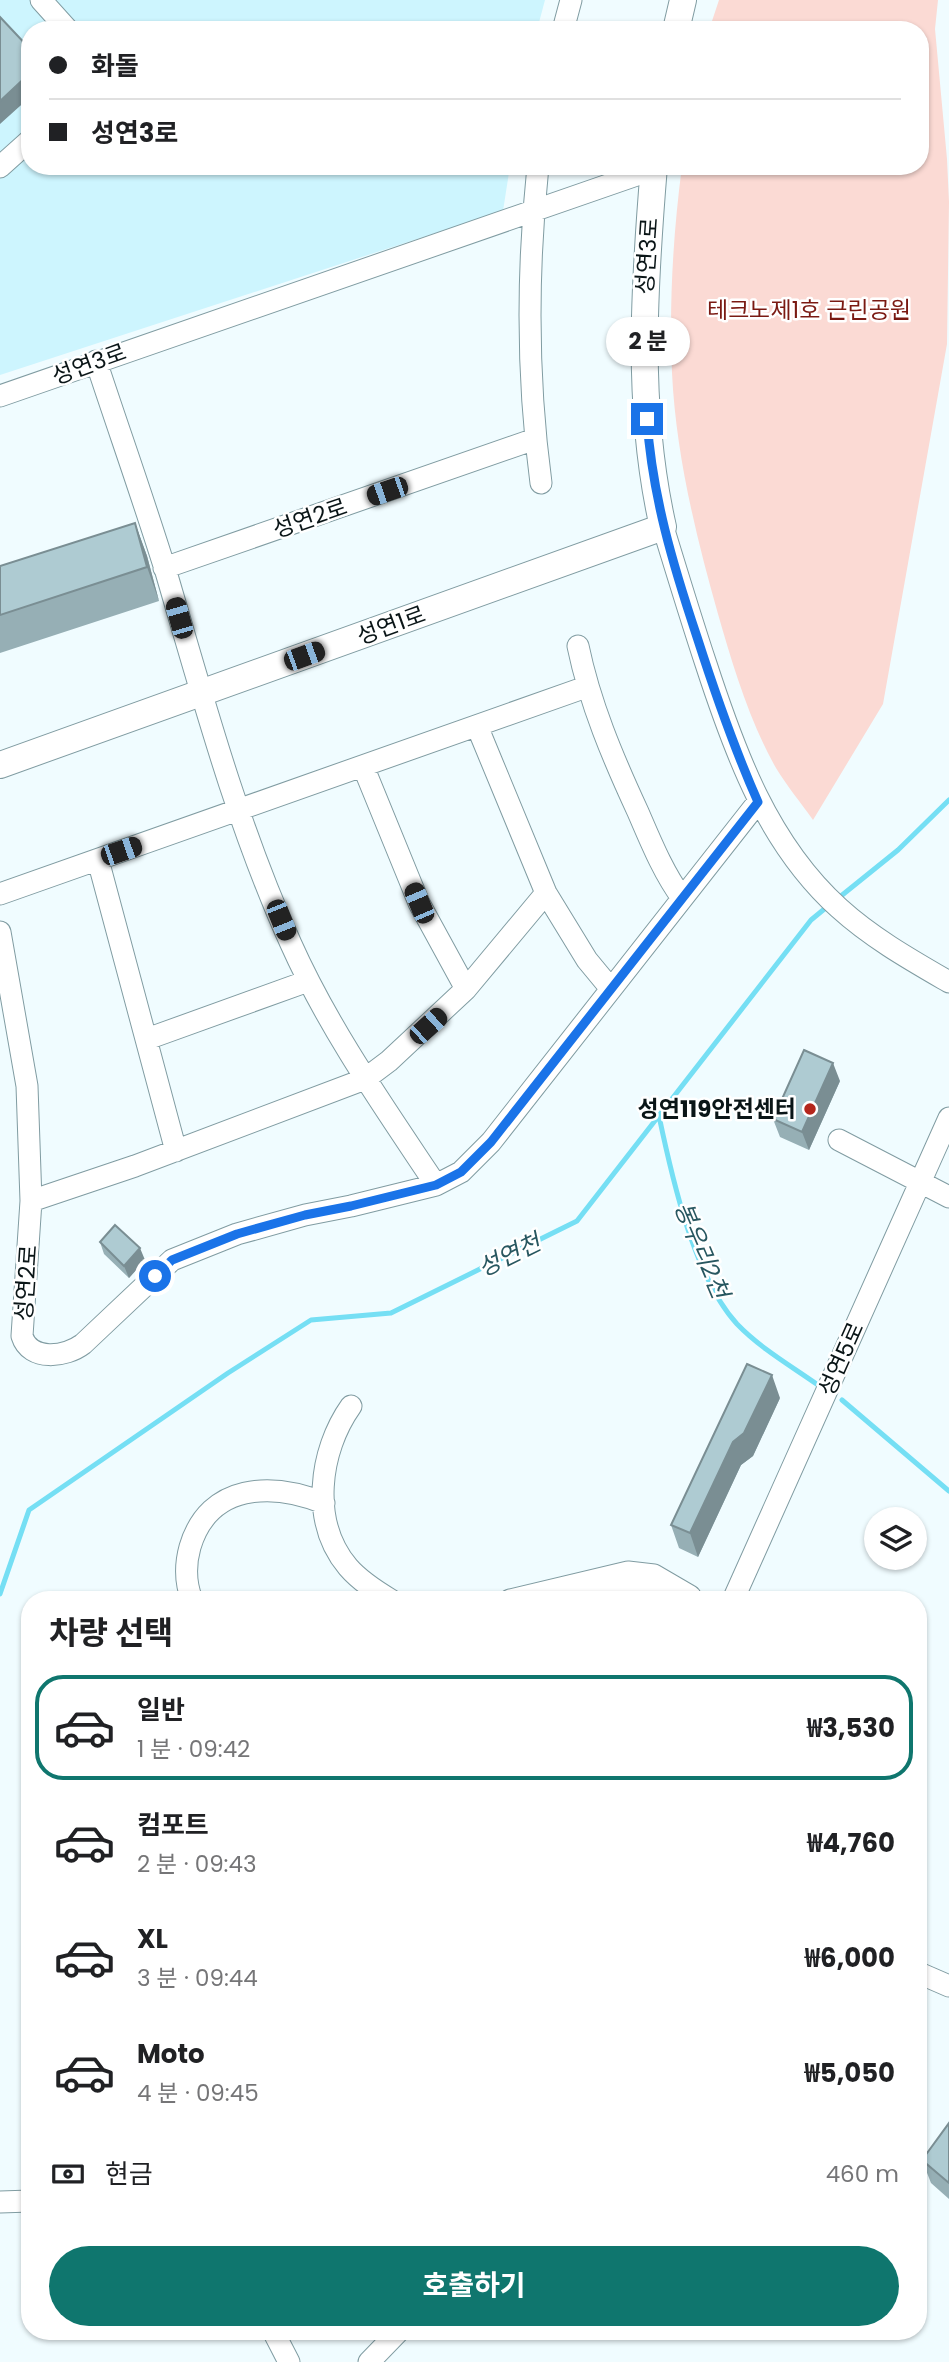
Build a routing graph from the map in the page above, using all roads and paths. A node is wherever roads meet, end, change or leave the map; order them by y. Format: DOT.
graph roads {
  1 [pos="41,0"];
  2 [pos="572,0"];
  3 [pos="683,0"];
  4 [pos="60,21"];
  5 [pos="566,21"];
  6 [pos="678,21"];
  7 [pos="21,148"];
  8 [pos="0,167"];
  9 [pos="537,175"];
  10 [pos="632,175"];
  11 [pos="653,175"];
  12 [pos="534,210"];
  13 [pos="96,361"];
  14 [pos="0,396"];
  15 [pos="535,439"];
  16 [pos="541,484"];
  17 [pos="663,527"];
  18 [pos="164,568"];
  19 [pos="578,646"];
  20 [pos="586,687"];
  21 [pos="201,693"];
  22 [pos="477,726"];
  23 [pos="7,760"];
  24 [pos="363,766"];
  25 [pos="0,782"];
  26 [pos="758,802"];
  27 [pos="238,810"];
  28 [pos="98,860"];
  29 [pos="546,893"];
  30 [pos="0,894"];
  31 [pos="682,898"];
  32 [pos="0,932"];
  33 [pos="308,981"];
  34 [pos="949,982"];
  35 [pos="466,989"];
  36 [pos="611,989"];
  37 [pos="147,1040"];
  38 [pos="365,1079"];
  39 [pos="949,1118"];
  40 [pos="839,1140"];
  41 [pos="176,1150"];
  42 [pos="920,1182"];
  43 [pos="436,1185"];
  44 [pos="949,1197"];
  45 [pos="31,1201"];
  46 [pos="351,1406"];
  47 [pos="324,1503"];
  48 [pos="190,1591"];
  49 [pos="375,1591"];
  50 [pos="548,1591"];
  51 [pos="612,1591"];
  52 [pos="676,1591"];
  53 [pos="678,1591"];
  54 [pos="737,1591"];
  55 [pos="927,1976"];
  56 [pos="949,1986"];
  57 [pos="21,2201"];
  58 [pos="0,2202"];
  59 [pos="278,2340"];
  60 [pos="391,2340"];
  61 [pos="289,2362"];
  62 [pos="369,2362"];
  1 -- 4 [label="street"];
  2 -- 5 [label="street"];
  3 -- 6 [label="main road"];
  7 -- 8 [label="street"];
  9 -- 12 [label="street"];
  10 -- 12 [label="street, 성연3로"];
  11 -- 17 [label="main road, 성연3로"];
  12 -- 13 [label="street, 성연3로"];
  12 -- 15 [label="street"];
  13 -- 14 [label="street, 성연3로"];
  13 -- 18 [label="street"];
  15 -- 16 [label="street"];
  15 -- 18 [label="street, 성연2로"];
  17 -- 21 [label="main road, 성연1로"];
  17 -- 26 [label="street, 성연3로"];
  18 -- 21 [label="street"];
  19 -- 20 [label="street"];
  20 -- 22 [label="street"];
  20 -- 31 [label="street"];
  21 -- 23 [label="main road, 성연1로"];
  21 -- 27 [label="street"];
  22 -- 24 [label="street"];
  22 -- 29 [label="street"];
  23 -- 25 [label="main road"];
  24 -- 27 [label="street"];
  24 -- 35 [label="street"];
  26 -- 31 [label="street, 성연2로"];
  26 -- 34 [label="street, 성연3로"];
  27 -- 28 [label="street"];
  27 -- 33 [label="street"];
  28 -- 30 [label="street"];
  28 -- 37 [label="street"];
  29 -- 35 [label="street"];
  29 -- 36 [label="street"];
  31 -- 36 [label="street, 성연2로"];
  32 -- 45 [label="street, 성연2로"];
  33 -- 37 [label="street"];
  33 -- 38 [label="street"];
  35 -- 38 [label="street"];
  36 -- 43 [label="street, 성연2로"];
  37 -- 41 [label="street"];
  38 -- 41 [label="street"];
  38 -- 43 [label="street"];
  39 -- 42 [label="street, 성연5로"];
  40 -- 42 [label="street"];
  41 -- 45 [label="street"];
  42 -- 44 [label="street"];
  42 -- 54 [label="street, 성연5로"];
  43 -- 45 [label="street, 성연2로"];
  46 -- 47 [label="street"];
  47 -- 48 [label="street"];
  47 -- 49 [label="street"];
  50 -- 53 [label="street"];
  51 -- 52 [label="street"];
  55 -- 56 [label="street"];
  57 -- 58 [label="street"];
  59 -- 61 [label="street"];
  60 -- 62 [label="street"];
}
